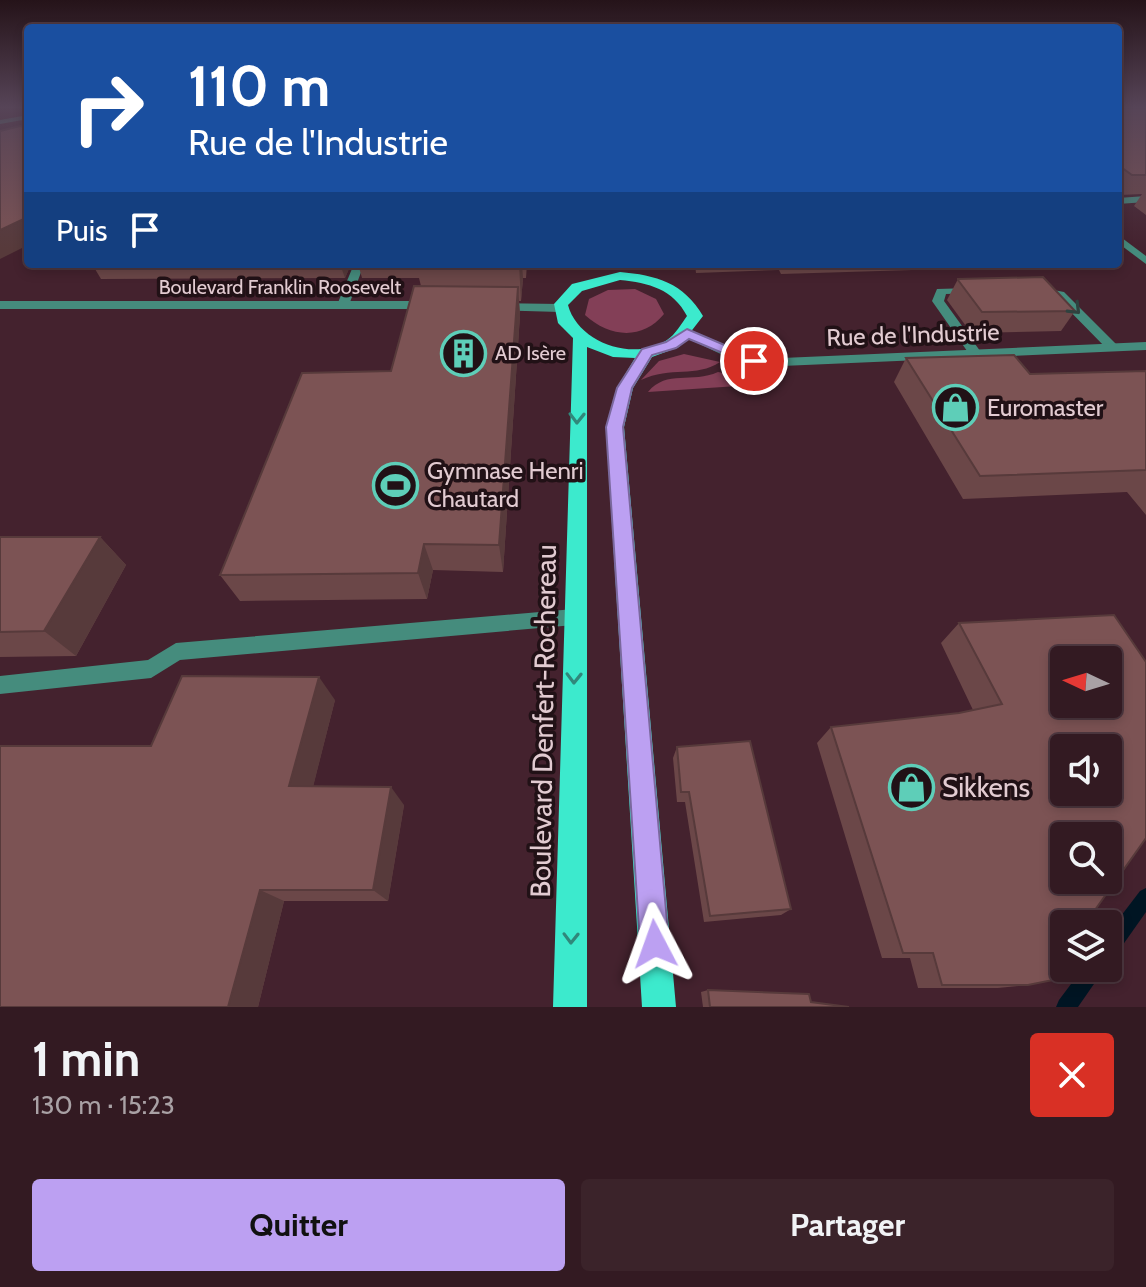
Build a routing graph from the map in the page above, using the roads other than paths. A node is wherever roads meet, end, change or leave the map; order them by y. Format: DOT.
graph roads {
  1 [pos="1146,199"];
  2 [pos="1122,201"];
  3 [pos="1122,241"];
  4 [pos="1146,261"];
  5 [pos="357,268"];
  6 [pos="626,268"];
  7 [pos="641,277"];
  8 [pos="987,290"];
  9 [pos="1018,290"];
  10 [pos="0,305"];
  11 [pos="343,305"];
  12 [pos="447,306"];
  13 [pos="478,306"];
  14 [pos="560,308"];
  15 [pos="687,333"];
  16 [pos="579,340"];
  17 [pos="1146,346"];
  18 [pos="1112,347"];
  19 [pos="647,352"];
  20 [pos="977,355"];
  21 [pos="574,617"];
  22 [pos="0,685"];
  23 [pos="570,1007"];
  24 [pos="659,1007"];
  1 -- 2 [label="street"];
  3 -- 4 [label="street"];
  5 -- 11 [label="street"];
  6 -- 7 [label="main road"];
  7 -- 14 [label="main road"];
  7 -- 15 [label="main road"];
  8 -- 20 [label="street"];
  9 -- 18 [label="street, one-way"];
  10 -- 11 [label="street, Boulevard Franklin Roosevelt"];
  11 -- 12 [label="street, Boulevard Franklin Roosevelt"];
  13 -- 14 [label="street"];
  14 -- 16 [label="main road"];
  15 -- 19 [label="main road"];
  15 -- 20 [label="street, Rue de l'Industrie"];
  16 -- 19 [label="main road"];
  16 -- 21 [label="main road, Boulevard Denfert-Rochereau, one-way"];
  17 -- 18 [label="street, Rue de l'Industrie"];
  18 -- 20 [label="street, Rue de l'Industrie"];
  19 -- 24 [label="main road"];
  21 -- 22 [label="street"];
  21 -- 23 [label="main road, Boulevard Denfert-Rochereau, one-way"];
}
